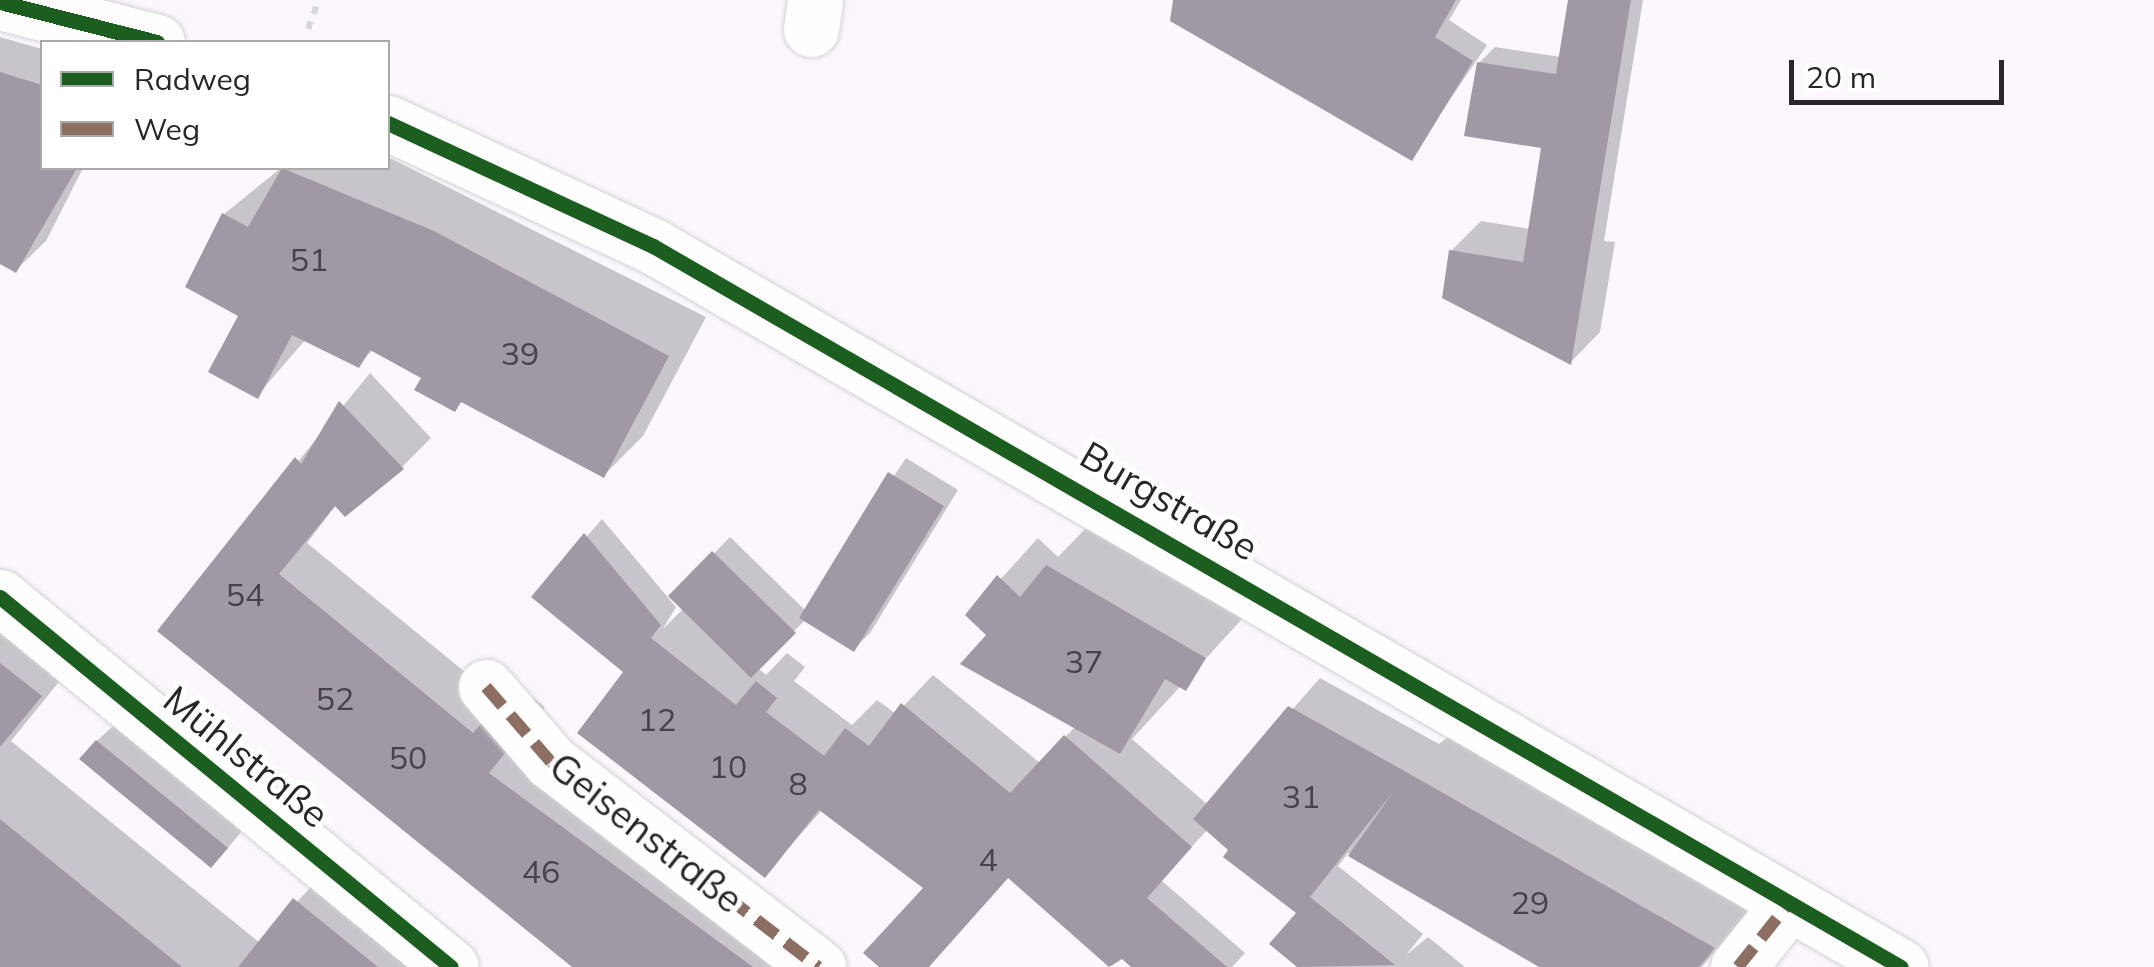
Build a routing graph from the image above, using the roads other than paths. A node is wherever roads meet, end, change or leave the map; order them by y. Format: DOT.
graph roads {
  1 [pos="0,2"];
  2 [pos="150,40"];
  3 [pos="390,124"];
  4 [pos="0,597"];
  5 [pos="486,687"];
  6 [pos="1789,903"];
  7 [pos="452,967"];
  8 [pos="818,967"];
  9 [pos="1738,967"];
  10 [pos="1901,967"];
  1 -- 2 [label="street"];
  3 -- 6 [label="street, Burgstraße"];
  4 -- 7 [label="street, Mühlstraße"];
  5 -- 8 [label="street, Geisenstraße"];
  6 -- 9 [label="street"];
  6 -- 10 [label="street, Burgstraße"];
}
